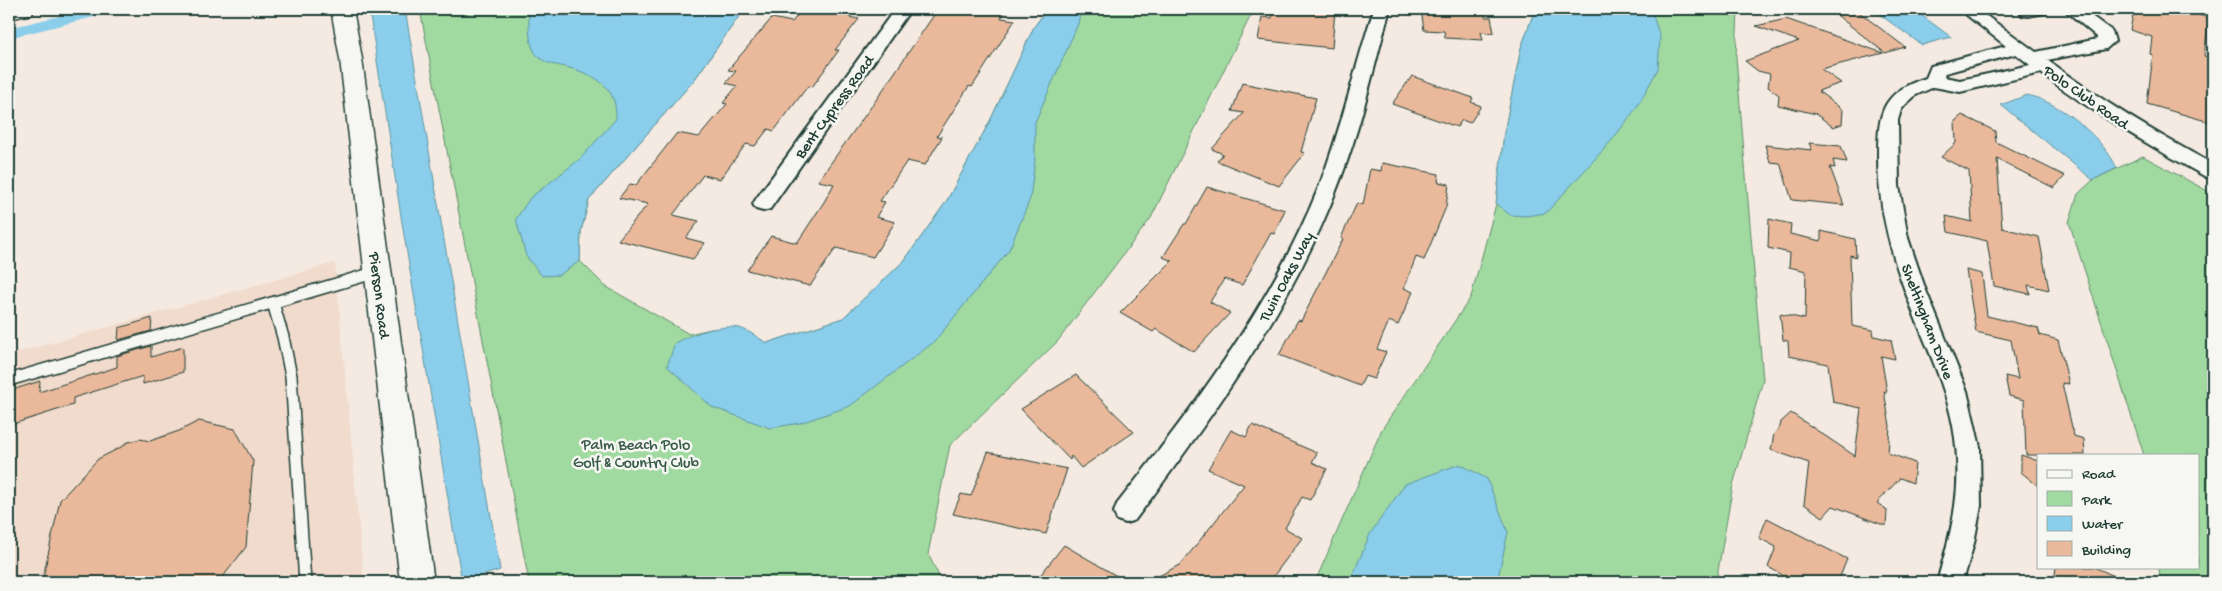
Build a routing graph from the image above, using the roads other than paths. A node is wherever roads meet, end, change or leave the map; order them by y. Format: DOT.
graph roads {
  1 [pos="24,9"];
  2 [pos="342,9"];
  3 [pos="904,9"];
  4 [pos="1382,9"];
  5 [pos="1968,9"];
  6 [pos="2072,9"];
  7 [pos="9,12"];
  8 [pos="2032,58"];
  9 [pos="1934,81"];
  10 [pos="2213,172"];
  11 [pos="763,204"];
  12 [pos="378,272"];
  13 [pos="273,303"];
  14 [pos="9,380"];
  15 [pos="1126,512"];
  16 [pos="305,582"];
  17 [pos="417,582"];
  18 [pos="1950,582"];
  1 -- 7 [label="street"];
  2 -- 12 [label="street, Pierson Road"];
  3 -- 11 [label="street, Bent Cypress Road"];
  4 -- 15 [label="street, Twin Oaks Way"];
  5 -- 8 [label="street, Polo Club Road"];
  6 -- 8 [label="street, Sheltingham Drive"];
  8 -- 9 [label="street, Sheltingham Drive"];
  8 -- 9 [label="street, Sheltingham Drive"];
  8 -- 10 [label="street, Polo Club Road"];
  9 -- 18 [label="street, Sheltingham Drive"];
  12 -- 13 [label="lane"];
  12 -- 17 [label="street, Pierson Road"];
  13 -- 14 [label="lane"];
  13 -- 16 [label="lane"];
}
